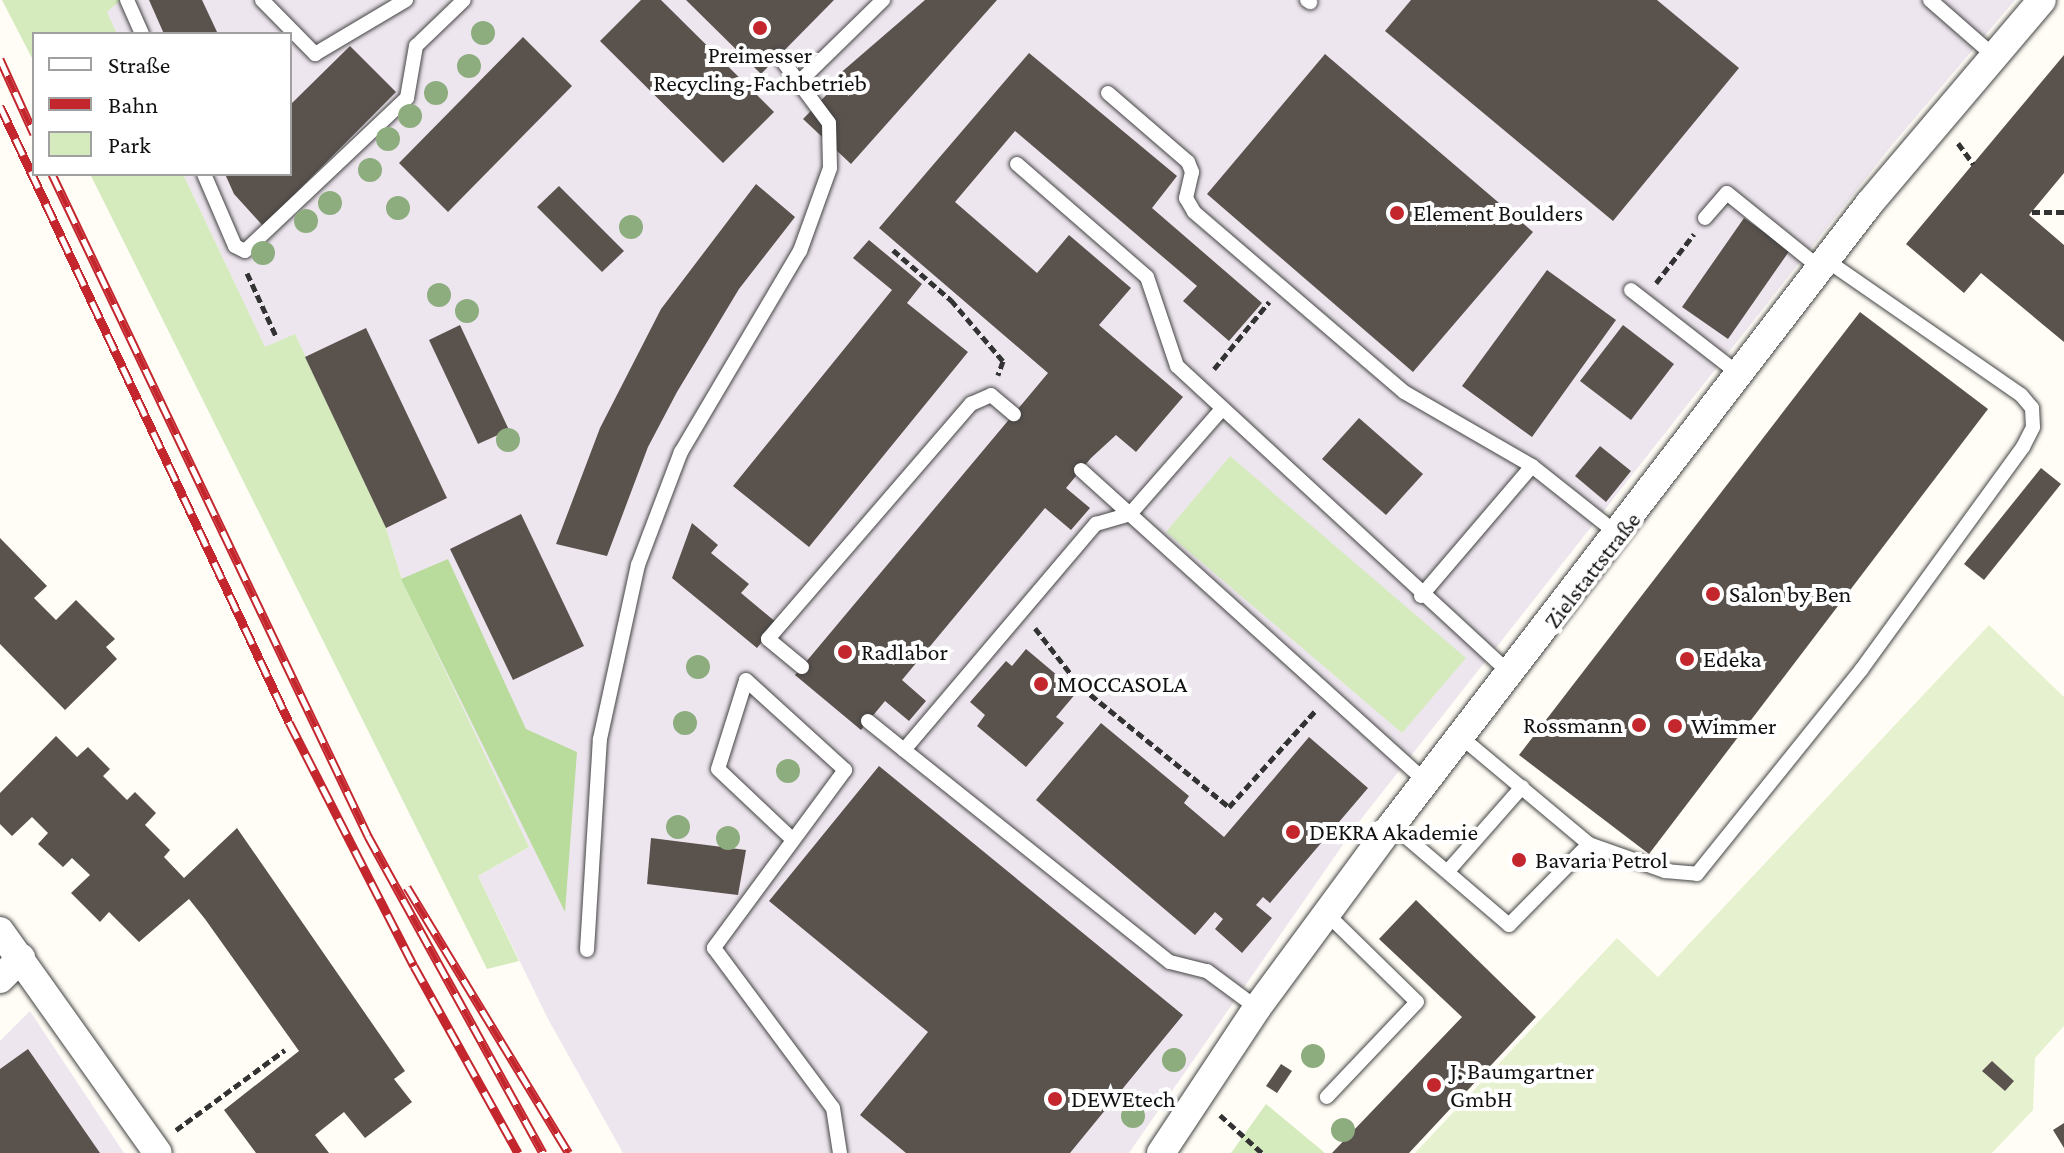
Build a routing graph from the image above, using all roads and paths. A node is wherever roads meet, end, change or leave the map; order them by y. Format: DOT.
graph roads {
  1 [pos="127,0"];
  2 [pos="262,0"];
  3 [pos="406,0"];
  4 [pos="464,0"];
  5 [pos="883,0"];
  6 [pos="1930,0"];
  7 [pos="2042,0"];
  8 [pos="141,32"];
  9 [pos="779,56"];
  10 [pos="1994,56"];
  11 [pos="801,80"];
  12 [pos="1108,93"];
  13 [pos="1017,164"];
  14 [pos="205,176"];
  15 [pos="2032,212"];
  16 [pos="2064,212"];
  17 [pos="1705,218"];
  18 [pos="235,246"];
  19 [pos="893,250"];
  20 [pos="1823,264"];
  21 [pos="1282,286"];
  22 [pos="1631,290"];
  23 [pos="1644,300"];
  24 [pos="276,336"];
  25 [pos="1740,375"];
  26 [pos="1198,387"];
  27 [pos="991,395"];
  28 [pos="1222,409"];
  29 [pos="1014,414"];
  30 [pos="1532,466"];
  31 [pos="1081,470"];
  32 [pos="1130,514"];
  33 [pos="1619,536"];
  34 [pos="1421,596"];
  35 [pos="1036,629"];
  36 [pos="802,667"];
  37 [pos="1511,675"];
  38 [pos="1328,695"];
  39 [pos="868,721"];
  40 [pos="1461,737"];
  41 [pos="904,750"];
  42 [pos="1426,782"];
  43 [pos="1522,787"];
  44 [pos="1392,825"];
  45 [pos="791,838"];
  46 [pos="1589,844"];
  47 [pos="1448,871"];
  48 [pos="1326,913"];
  49 [pos="0,931"];
  50 [pos="587,950"];
  51 [pos="21,958"];
  52 [pos="0,979"];
  53 [pos="1257,1008"];
  54 [pos="285,1050"];
  55 [pos="1198,1095"];
  56 [pos="1327,1097"];
  57 [pos="155,1150"];
  58 [pos="840,1153"];
  59 [pos="1161,1153"];
  60 [pos="1262,1153"];
  1 -- 8 [label="lane"];
  2 -- 3 [label="lane"];
  4 -- 18 [label="lane"];
  5 -- 11 [label="lane"];
  6 -- 10 [label="lane"];
  7 -- 10 [label="street, Zielstattstraße"];
  9 -- 11 [label="lane"];
  10 -- 20 [label="street, Zielstattstraße"];
  11 -- 50 [label="lane"];
  12 -- 21 [label="lane"];
  13 -- 26 [label="lane"];
  14 -- 18 [label="lane"];
  15 -- 16 [label="path"];
  17 -- 20 [label="lane"];
  17 -- 23 [label="path"];
  18 -- 24 [label="path"];
  19 -- 27 [label="path"];
  20 -- 25 [label="street, Zielstattstraße"];
  20 -- 46 [label="lane"];
  21 -- 26 [label="path"];
  21 -- 30 [label="lane"];
  22 -- 23 [label="lane"];
  23 -- 25 [label="lane"];
  25 -- 33 [label="street, Zielstattstraße"];
  26 -- 28 [label="lane"];
  27 -- 29 [label="lane"];
  27 -- 36 [label="lane"];
  28 -- 32 [label="lane"];
  28 -- 34 [label="lane"];
  30 -- 33 [label="lane"];
  30 -- 34 [label="lane"];
  31 -- 32 [label="lane"];
  32 -- 38 [label="lane"];
  32 -- 41 [label="lane"];
  33 -- 37 [label="street, Zielstattstraße"];
  34 -- 37 [label="lane"];
  35 -- 38 [label="path"];
  37 -- 40 [label="street, Zielstattstraße"];
  38 -- 42 [label="lane"];
  39 -- 41 [label="lane"];
  40 -- 42 [label="street, Zielstattstraße"];
  40 -- 43 [label="lane"];
  41 -- 53 [label="lane"];
  42 -- 44 [label="street, Zielstattstraße"];
  43 -- 46 [label="lane"];
  43 -- 47 [label="lane"];
  44 -- 47 [label="lane"];
  44 -- 48 [label="street, Zielstattstraße"];
  45 -- 45 [label="lane"];
  45 -- 58 [label="lane"];
  46 -- 47 [label="lane"];
  48 -- 53 [label="street, Zielstattstraße"];
  48 -- 56 [label="lane"];
  49 -- 51 [label="street"];
  51 -- 52 [label="street"];
  51 -- 57 [label="street"];
  53 -- 55 [label="street, Zielstattstraße"];
  54 -- 57 [label="path"];
  55 -- 59 [label="street, Zielstattstraße"];
  55 -- 60 [label="path"];
}
